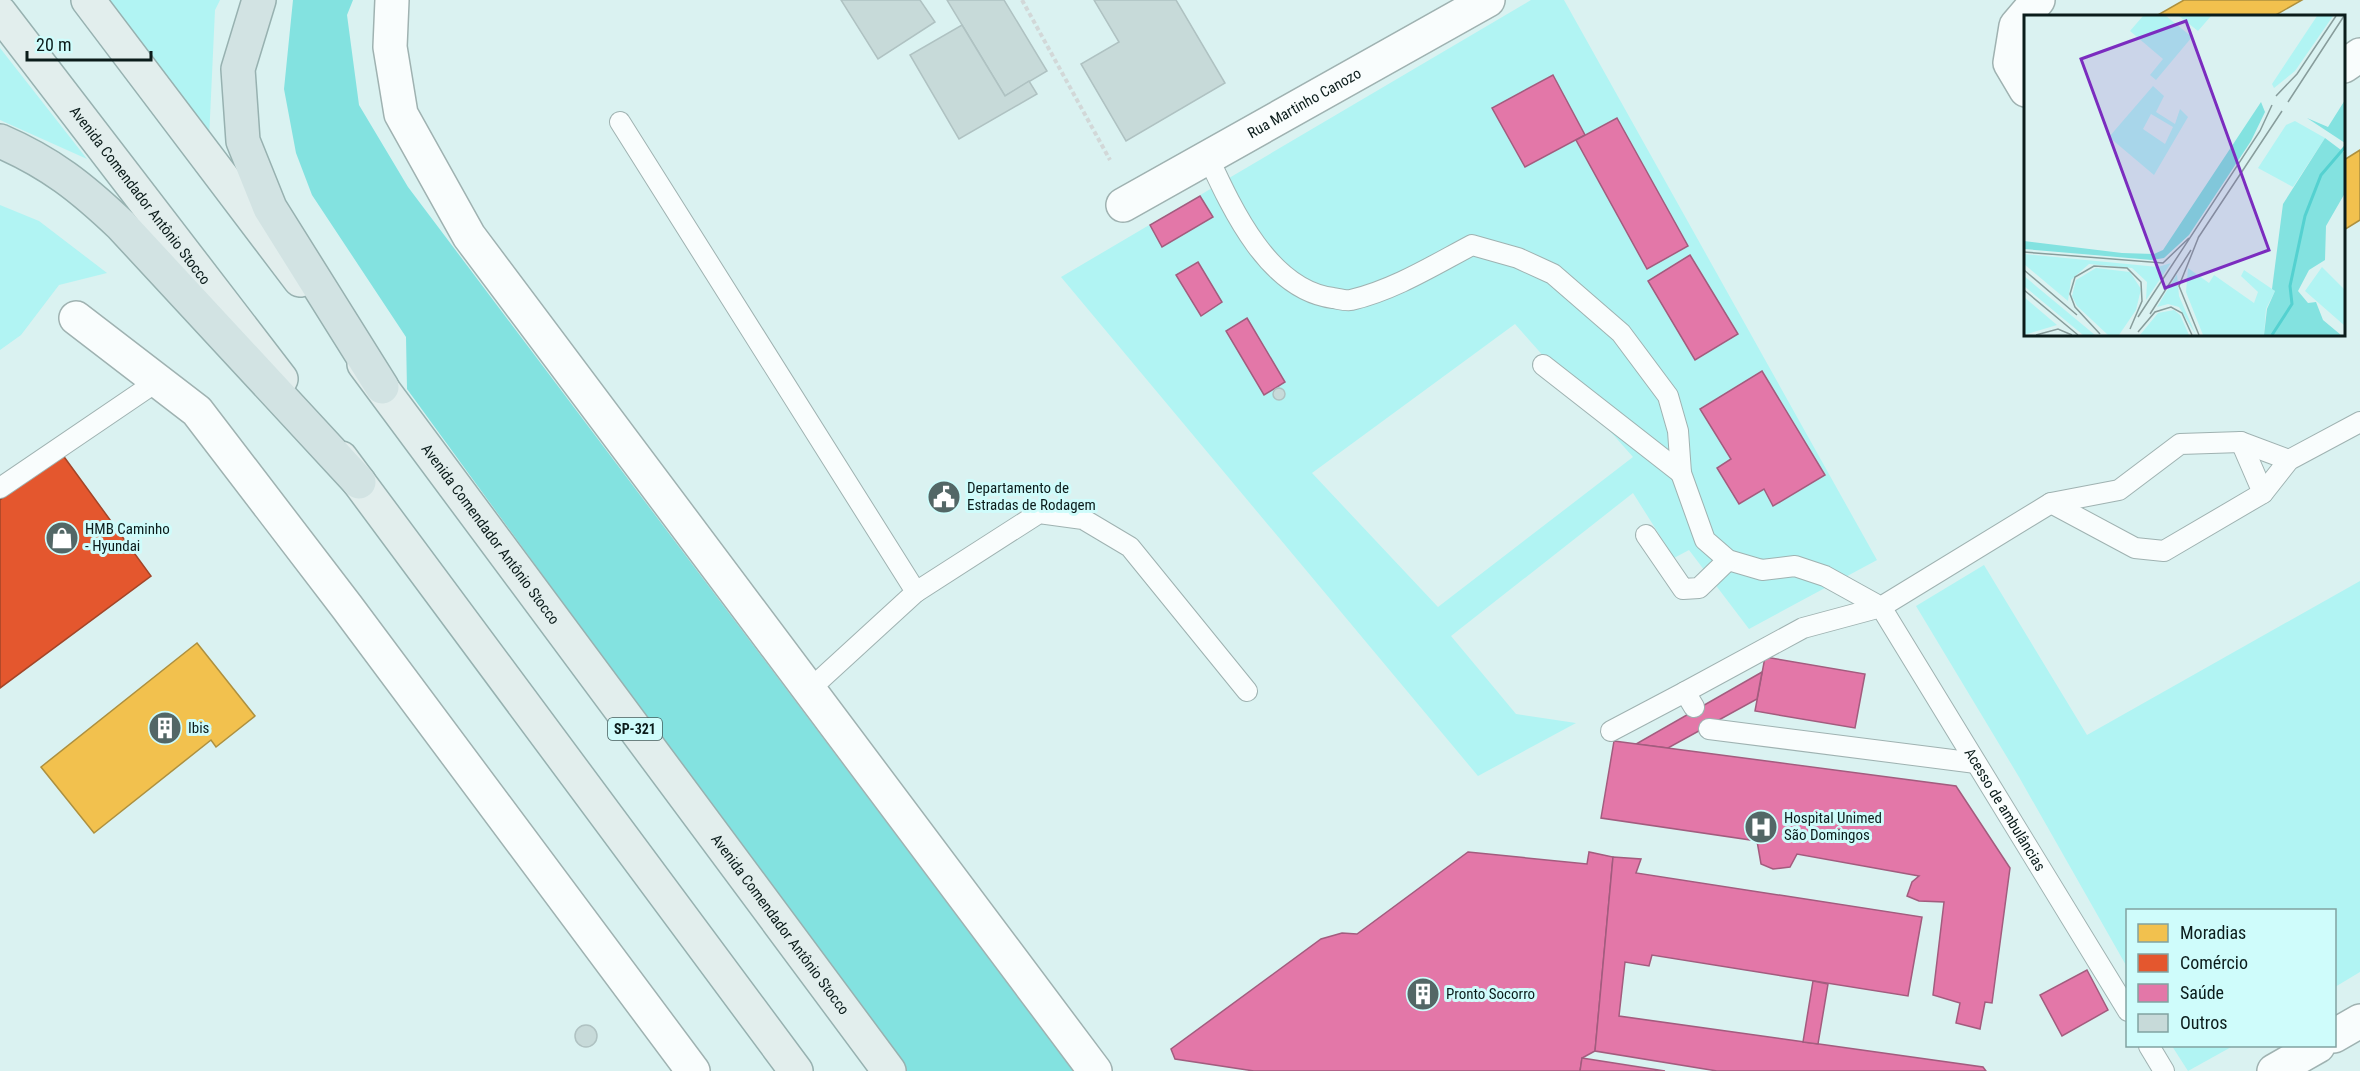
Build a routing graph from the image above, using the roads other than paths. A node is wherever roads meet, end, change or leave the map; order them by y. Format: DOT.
graph roads {
  1 [pos="88,0"];
  2 [pos="259,0"];
  3 [pos="392,0"];
  4 [pos="1488,0"];
  5 [pos="2038,0"];
  6 [pos="0,13"];
  7 [pos="2025,15"];
  8 [pos="2024,17"];
  9 [pos="2360,55"];
  10 [pos="2345,65"];
  11 [pos="2024,88"];
  12 [pos="620,122"];
  13 [pos="0,141"];
  14 [pos="1208,158"];
  15 [pos="1123,205"];
  16 [pos="76,318"];
  17 [pos="1543,365"];
  18 [pos="159,380"];
  19 [pos="381,387"];
  20 [pos="2360,422"];
  21 [pos="2241,442"];
  22 [pos="2289,460"];
  23 [pos="1681,473"];
  24 [pos="359,482"];
  25 [pos="0,488"];
  26 [pos="2263,493"];
  27 [pos="2051,503"];
  28 [pos="1646,535"];
  29 [pos="1728,560"];
  30 [pos="916,592"];
  31 [pos="1881,607"];
  32 [pos="809,690"];
  33 [pos="1246,691"];
  34 [pos="1709,729"];
  35 [pos="1611,731"];
  36 [pos="1976,763"];
  37 [pos="2126,1009"];
  38 [pos="2360,1021"];
  39 [pos="2336,1035"];
  40 [pos="2150,1047"];
  41 [pos="2316,1047"];
  42 [pos="693,1071"];
  43 [pos="796,1071"];
  44 [pos="889,1071"];
  45 [pos="1095,1071"];
  46 [pos="2164,1071"];
  47 [pos="2274,1071"];
  1 -- 19 [label="main road, Avenida Comendador Antônio Stocco"];
  2 -- 19 [label="highway"];
  3 -- 32 [label="street"];
  4 -- 14 [label="street, Rua Martinho Canozo"];
  5 -- 7 [label="street"];
  6 -- 24 [label="main road, Avenida Comendador Antônio Stocco"];
  8 -- 11 [label="street"];
  9 -- 10 [label="street"];
  12 -- 30 [label="lane"];
  13 -- 24 [label="highway"];
  14 -- 15 [label="street, Rua Martinho Canozo"];
  14 -- 23 [label="lane"];
  16 -- 18 [label="street"];
  17 -- 23 [label="lane"];
  18 -- 25 [label="lane"];
  18 -- 42 [label="street"];
  19 -- 44 [label="main road, Avenida Comendador Antônio Stocco / SP-321"];
  20 -- 22 [label="lane"];
  21 -- 22 [label="lane"];
  21 -- 26 [label="lane"];
  21 -- 27 [label="lane"];
  22 -- 26 [label="lane"];
  23 -- 29 [label="lane"];
  24 -- 43 [label="main road, Avenida Comendador Antônio Stocco"];
  26 -- 27 [label="lane"];
  27 -- 31 [label="lane"];
  28 -- 29 [label="lane"];
  29 -- 31 [label="lane"];
  30 -- 32 [label="lane"];
  30 -- 33 [label="lane"];
  31 -- 35 [label="lane"];
  31 -- 36 [label="lane, Acesso de ambulâncias"];
  32 -- 45 [label="street"];
  34 -- 36 [label="lane"];
  36 -- 37 [label="lane, Acesso de ambulâncias"];
  38 -- 39 [label="street"];
  40 -- 46 [label="lane"];
  41 -- 47 [label="street"];
}
